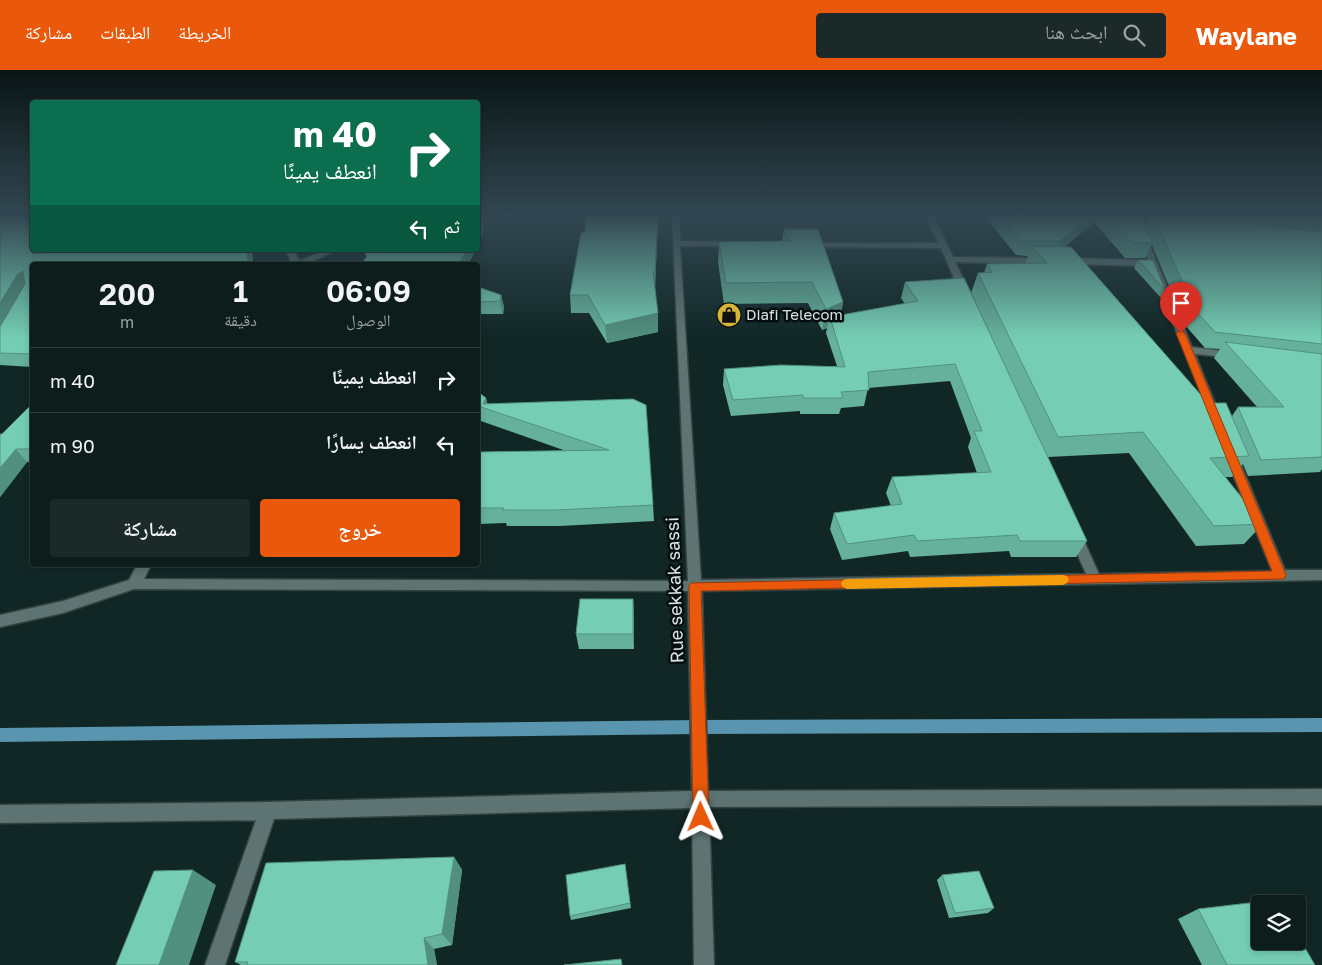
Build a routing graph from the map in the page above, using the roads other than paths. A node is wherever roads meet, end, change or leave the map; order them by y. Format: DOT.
graph roads {
  1 [pos="319,256"];
  2 [pos="677,256"];
  3 [pos="949,256"];
  4 [pos="1150,256"];
  5 [pos="950,259"];
  6 [pos="303,262"];
  7 [pos="1152,263"];
  8 [pos="970,304"];
  9 [pos="1188,350"];
  10 [pos="1245,357"];
  11 [pos="1071,526"];
  12 [pos="143,567"];
  13 [pos="1280,575"];
  14 [pos="1322,575"];
  15 [pos="1095,579"];
  16 [pos="134,584"];
  17 [pos="695,586"];
  18 [pos="0,621"];
  19 [pos="1322,797"];
  20 [pos="701,798"];
  21 [pos="268,811"];
  22 [pos="0,814"];
  23 [pos="215,965"];
  24 [pos="704,965"];
  1 -- 6 [label="street"];
  2 -- 17 [label="street, Rue sekkak sassi"];
  3 -- 5 [label="street"];
  4 -- 7 [label="street"];
  5 -- 7 [label="street"];
  5 -- 8 [label="street"];
  7 -- 9 [label="street"];
  9 -- 10 [label="street"];
  9 -- 13 [label="street"];
  11 -- 15 [label="street"];
  12 -- 16 [label="street"];
  13 -- 14 [label="street"];
  13 -- 15 [label="street"];
  15 -- 17 [label="street"];
  16 -- 17 [label="street"];
  16 -- 18 [label="street"];
  17 -- 20 [label="street, Rue sekkak sassi"];
  19 -- 20 [label="street"];
  20 -- 21 [label="street"];
  20 -- 24 [label="street, Rue sekkak sassi"];
  21 -- 22 [label="street"];
  21 -- 23 [label="street"];
}
